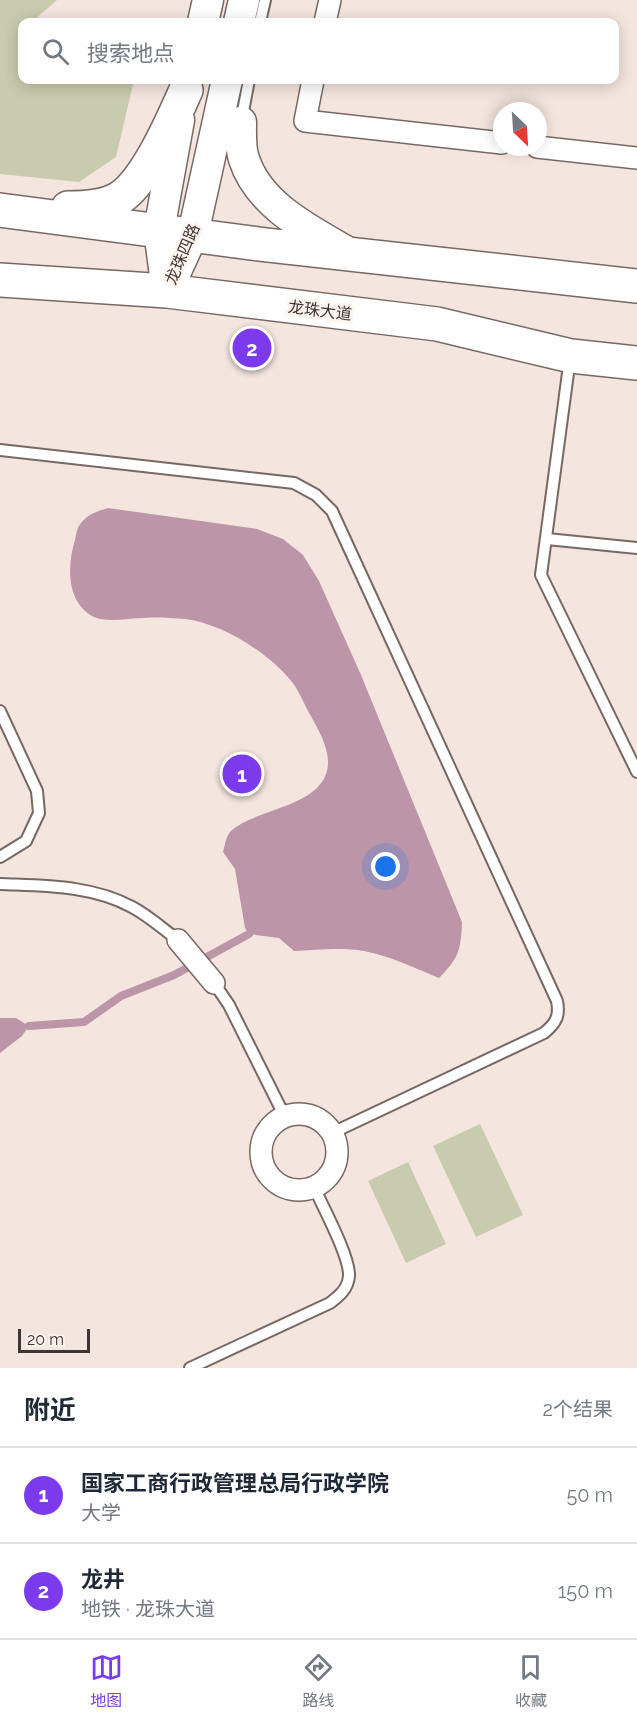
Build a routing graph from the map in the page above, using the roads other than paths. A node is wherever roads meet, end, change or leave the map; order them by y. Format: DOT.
graph roads {
  1 [pos="208,0"];
  2 [pos="244,0"];
  3 [pos="265,0"];
  4 [pos="330,0"];
  5 [pos="203,18"];
  6 [pos="240,18"];
  7 [pos="261,18"];
  8 [pos="326,18"];
  9 [pos="226,84"];
  10 [pos="248,84"];
  11 [pos="313,84"];
  12 [pos="187,85"];
  13 [pos="241,122"];
  14 [pos="493,142"];
  15 [pos="547,148"];
  16 [pos="637,158"];
  17 [pos="0,209"];
  18 [pos="159,230"];
  19 [pos="193,234"];
  20 [pos="349,253"];
  21 [pos="0,280"];
  22 [pos="637,286"];
  23 [pos="167,291"];
  24 [pos="571,356"];
  25 [pos="637,363"];
  26 [pos="0,450"];
  27 [pos="547,539"];
  28 [pos="637,548"];
  29 [pos="0,711"];
  30 [pos="637,772"];
  31 [pos="0,857"];
  32 [pos="0,884"];
  33 [pos="178,940"];
  34 [pos="214,983"];
  35 [pos="285,1117"];
  36 [pos="332,1133"];
  37 [pos="314,1187"];
  38 [pos="190,1368"];
  1 -- 5 [label="main road"];
  2 -- 6 [label="main road"];
  3 -- 7 [label="lane"];
  4 -- 8 [label="street"];
  9 -- 19 [label="main road, 龙珠四路"];
  10 -- 13 [label="lane"];
  11 -- 14 [label="street"];
  12 -- 17 [label="main road"];
  12 -- 18 [label="main road, 龙珠四路"];
  13 -- 20 [label="main road"];
  15 -- 16 [label="street"];
  17 -- 18 [label="main road"];
  18 -- 19 [label="main road"];
  18 -- 23 [label="main road, 龙珠四路"];
  19 -- 20 [label="main road"];
  19 -- 23 [label="main road, 龙珠四路"];
  20 -- 22 [label="main road"];
  21 -- 23 [label="main road, 龙珠大道"];
  23 -- 24 [label="main road, 龙珠大道"];
  24 -- 25 [label="main road, 龙珠大道"];
  24 -- 27 [label="lane"];
  26 -- 36 [label="lane"];
  27 -- 28 [label="lane"];
  27 -- 30 [label="lane"];
  29 -- 31 [label="lane"];
  32 -- 33 [label="lane"];
  33 -- 34 [label="street"];
  34 -- 35 [label="lane"];
  35 -- 36 [label="street"];
  35 -- 37 [label="street"];
  36 -- 37 [label="street"];
  37 -- 38 [label="lane"];
}
